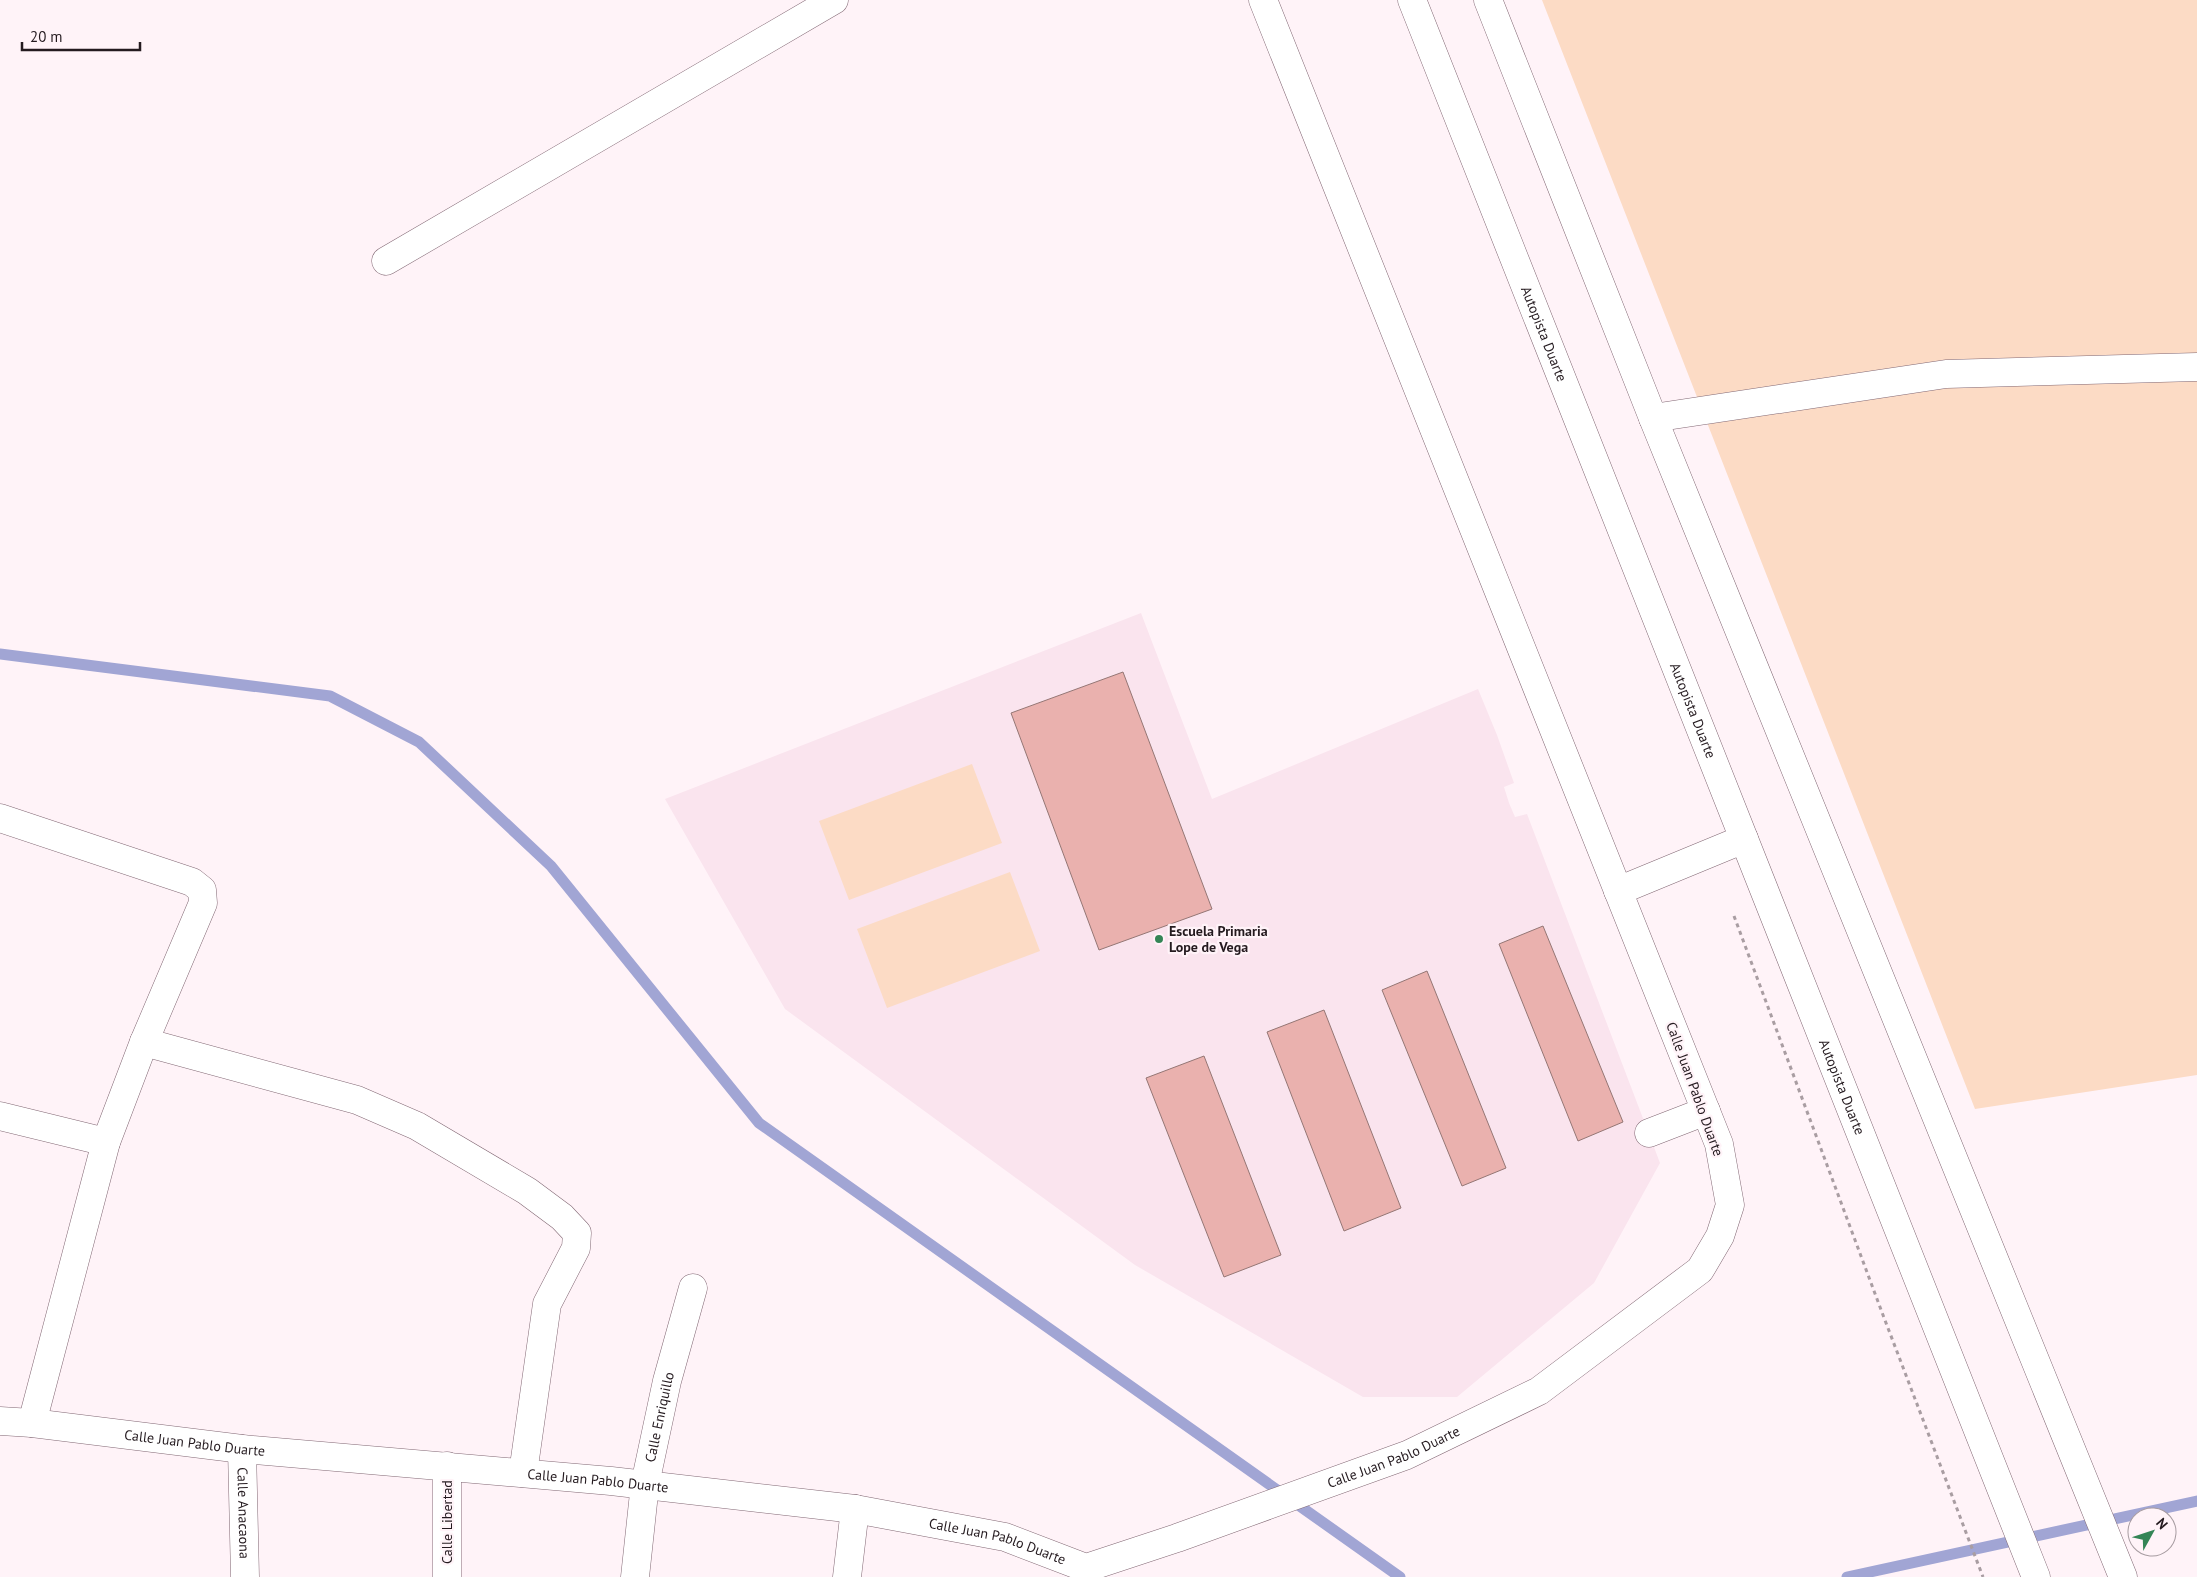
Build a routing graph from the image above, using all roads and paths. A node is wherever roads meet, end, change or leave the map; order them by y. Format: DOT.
graph roads {
  1 [pos="834,0"];
  2 [pos="1263,0"];
  3 [pos="1412,0"];
  4 [pos="1488,0"];
  5 [pos="386,261"];
  6 [pos="2197,367"];
  7 [pos="1652,418"];
  8 [pos="0,818"];
  9 [pos="1744,839"];
  10 [pos="1618,891"];
  11 [pos="1732,909"];
  12 [pos="144,1042"];
  13 [pos="1706,1111"];
  14 [pos="0,1116"];
  15 [pos="1649,1133"];
  16 [pos="106,1142"];
  17 [pos="693,1288"];
  18 [pos="0,1421"];
  19 [pos="32,1423"];
  20 [pos="242,1449"];
  21 [pos="447,1466"];
  22 [pos="523,1473"];
  23 [pos="645,1484"];
  24 [pos="856,1509"];
  25 [pos="1085,1573"];
  26 [pos="246,1577"];
  27 [pos="446,1577"];
  28 [pos="635,1577"];
  29 [pos="847,1577"];
  30 [pos="1983,1577"];
  31 [pos="2036,1577"];
  32 [pos="2123,1577"];
  1 -- 5 [label="main road"];
  2 -- 10 [label="main road, Calle Juan Pablo Duarte"];
  3 -- 9 [label="main road, Autopista Duarte"];
  4 -- 7 [label="main road"];
  6 -- 7 [label="main road"];
  7 -- 32 [label="main road"];
  8 -- 12 [label="main road"];
  9 -- 10 [label="main road"];
  9 -- 31 [label="main road, Autopista Duarte"];
  10 -- 13 [label="main road, Calle Juan Pablo Duarte"];
  11 -- 30 [label="path"];
  12 -- 16 [label="main road"];
  12 -- 22 [label="main road"];
  13 -- 15 [label="main road"];
  13 -- 25 [label="main road, Calle Juan Pablo Duarte"];
  14 -- 16 [label="main road"];
  16 -- 19 [label="main road"];
  17 -- 23 [label="main road, Calle Enriquillo"];
  18 -- 19 [label="main road, Calle Juan Pablo Duarte"];
  19 -- 20 [label="main road, Calle Juan Pablo Duarte"];
  20 -- 21 [label="main road, Calle Juan Pablo Duarte"];
  20 -- 26 [label="main road, Calle Anacaona"];
  21 -- 22 [label="main road, Calle Juan Pablo Duarte"];
  21 -- 27 [label="main road, Calle Libertad"];
  22 -- 23 [label="main road, Calle Juan Pablo Duarte"];
  23 -- 24 [label="main road, Calle Juan Pablo Duarte"];
  23 -- 28 [label="main road, Calle Enriquillo"];
  24 -- 25 [label="main road, Calle Juan Pablo Duarte"];
  24 -- 29 [label="main road"];
}
